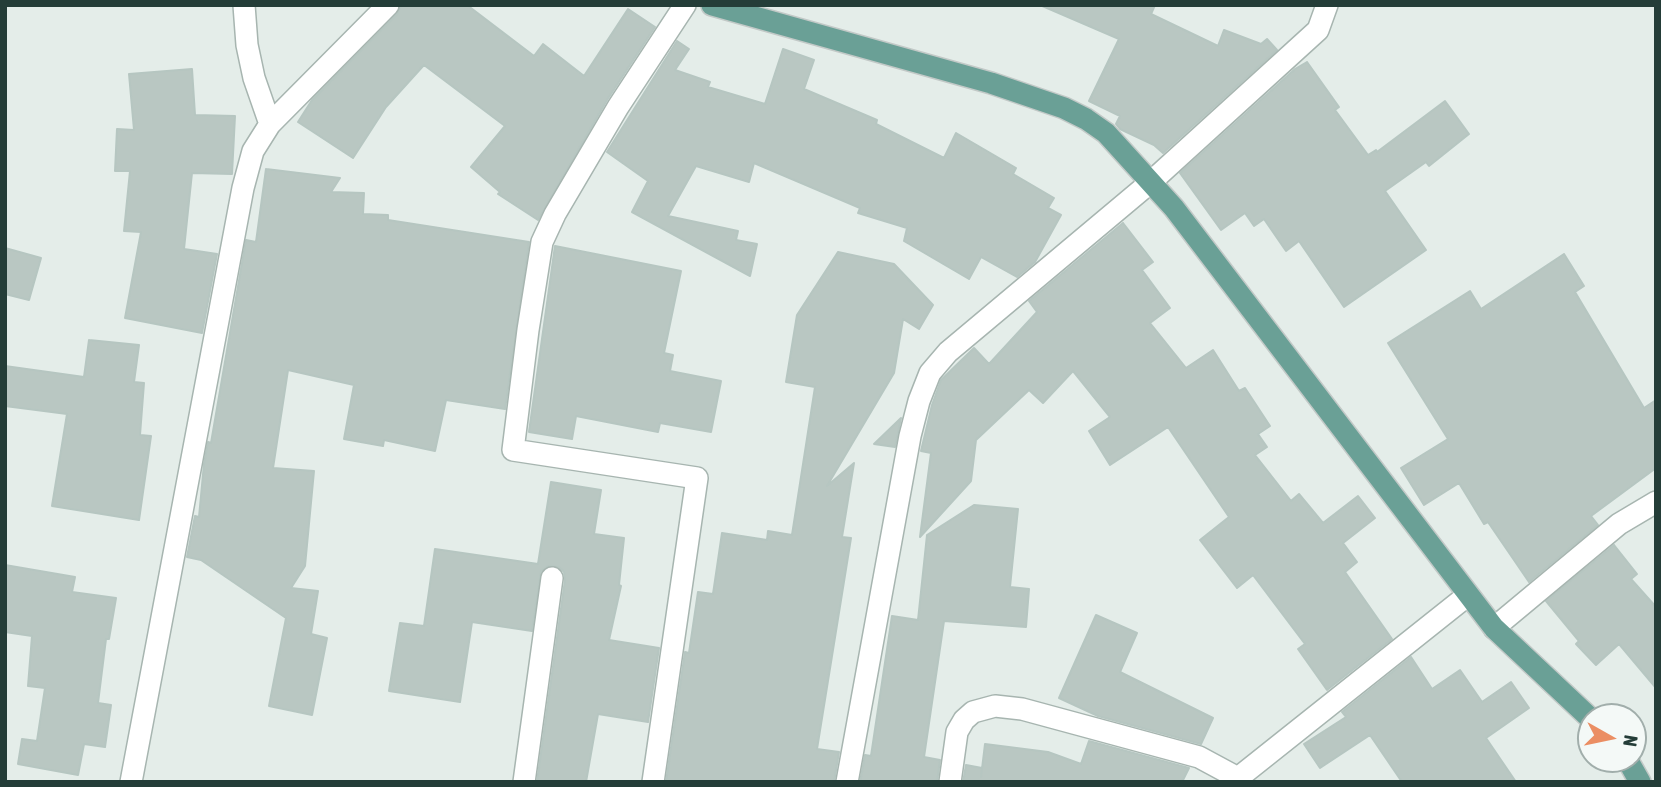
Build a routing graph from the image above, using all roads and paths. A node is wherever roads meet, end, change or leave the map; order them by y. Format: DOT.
graph roads {
  1 [pos="244,5"];
  2 [pos="388,5"];
  3 [pos="685,5"];
  4 [pos="712,5"];
  5 [pos="1327,5"];
  6 [pos="271,124"];
  7 [pos="1152,181"];
  8 [pos="1656,502"];
  9 [pos="552,578"];
  10 [pos="1468,595"];
  11 [pos="1494,628"];
  12 [pos="1577,706"];
  13 [pos="1239,780"];
  14 [pos="131,782"];
  15 [pos="524,782"];
  16 [pos="653,782"];
  17 [pos="847,782"];
  18 [pos="950,782"];
  1 -- 6 [label="street"];
  2 -- 6 [label="street"];
  3 -- 16 [label="street"];
  4 -- 7 [label="main road"];
  5 -- 7 [label="street"];
  6 -- 14 [label="street"];
  7 -- 10 [label="main road"];
  7 -- 17 [label="street"];
  8 -- 11 [label="street"];
  9 -- 15 [label="street"];
  10 -- 11 [label="main road"];
  10 -- 13 [label="street"];
  11 -- 12 [label="main road"];
  13 -- 18 [label="street"];
}
